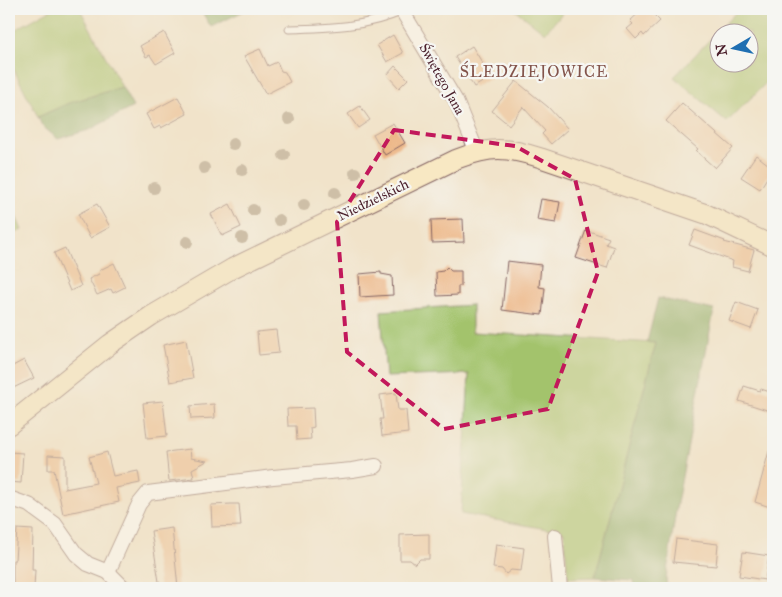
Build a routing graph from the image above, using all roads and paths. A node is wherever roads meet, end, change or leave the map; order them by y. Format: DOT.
graph roads {
  1 [pos="402,10"];
  2 [pos="289,29"];
  3 [pos="477,152"];
  4 [pos="773,246"];
  5 [pos="9,425"];
  6 [pos="376,466"];
  7 [pos="9,498"];
  8 [pos="555,536"];
  9 [pos="108,572"];
  10 [pos="124,588"];
  11 [pos="560,588"];
  1 -- 2 [label="lane"];
  1 -- 3 [label="street, Świętego Jana"];
  3 -- 4 [label="street, Niedzielskich"];
  3 -- 5 [label="street, Niedzielskich"];
  6 -- 9 [label="street"];
  7 -- 9 [label="street"];
  8 -- 11 [label="street"];
  9 -- 10 [label="street"];
}
